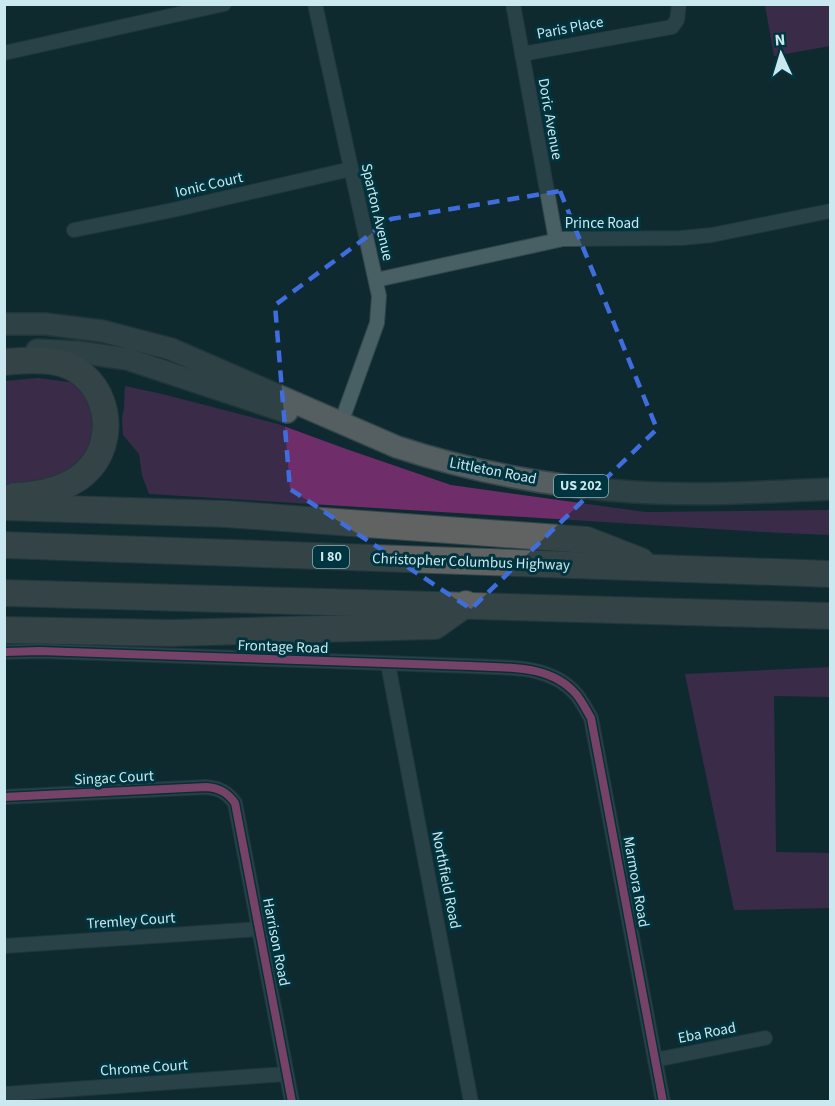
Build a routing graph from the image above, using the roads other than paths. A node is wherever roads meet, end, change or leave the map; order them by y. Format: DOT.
graph roads {
  1 [pos="224,4"];
  2 [pos="315,4"];
  3 [pos="513,4"];
  4 [pos="679,4"];
  5 [pos="4,53"];
  6 [pos="522,54"];
  7 [pos="351,169"];
  8 [pos="831,212"];
  9 [pos="74,230"];
  10 [pos="556,240"];
  11 [pos="376,280"];
  12 [pos="4,324"];
  13 [pos="4,352"];
  14 [pos="4,362"];
  15 [pos="341,423"];
  16 [pos="831,489"];
  17 [pos="4,496"];
  18 [pos="4,507"];
  19 [pos="4,545"];
  20 [pos="658,568"];
  21 [pos="831,574"];
  22 [pos="4,593"];
  23 [pos="466,604"];
  24 [pos="831,616"];
  25 [pos="4,630"];
  26 [pos="4,652"];
  27 [pos="388,664"];
  28 [pos="559,679"];
  29 [pos="225,792"];
  30 [pos="4,797"];
  31 [pos="260,929"];
  32 [pos="4,946"];
  33 [pos="765,1038"];
  34 [pos="655,1060"];
  35 [pos="286,1074"];
  36 [pos="4,1094"];
  37 [pos="292,1101"];
  38 [pos="471,1101"];
  39 [pos="663,1101"];
  1 -- 5 [label="street"];
  2 -- 7 [label="street, Sparton Avenue"];
  3 -- 6 [label="street, Doric Avenue"];
  4 -- 6 [label="street, Paris Place"];
  6 -- 10 [label="street, Doric Avenue"];
  7 -- 9 [label="street, Ionic Court"];
  7 -- 11 [label="street, Sparton Avenue"];
  8 -- 10 [label="street, Prince Road"];
  10 -- 11 [label="street, Prince Road"];
  11 -- 15 [label="street, Sparton Avenue"];
  12 -- 15 [label="main road, Littleton Road / US 202"];
  13 -- 15 [label="main road, Littleton Road / US 202"];
  14 -- 17 [label="highway"];
  15 -- 16 [label="main road, Littleton Road / US 202"];
  18 -- 20 [label="highway"];
  19 -- 20 [label="highway, Christopher Columbus Highway / I 80"];
  20 -- 21 [label="highway, Christopher Columbus Highway / I 80"];
  22 -- 23 [label="highway"];
  23 -- 24 [label="highway"];
  23 -- 25 [label="highway"];
  26 -- 27 [label="street, Frontage Road"];
  27 -- 28 [label="street, Frontage Road"];
  27 -- 38 [label="street, Northfield Road"];
  28 -- 34 [label="street, Marmora Road"];
  29 -- 30 [label="street, Singac Court"];
  29 -- 31 [label="street, Harrison Road"];
  31 -- 32 [label="street, Tremley Court"];
  31 -- 35 [label="street, Harrison Road"];
  33 -- 34 [label="street, Eba Road"];
  34 -- 39 [label="street, Marmora Road"];
  35 -- 36 [label="street, Chrome Court"];
  35 -- 37 [label="street, Harrison Road"];
}
